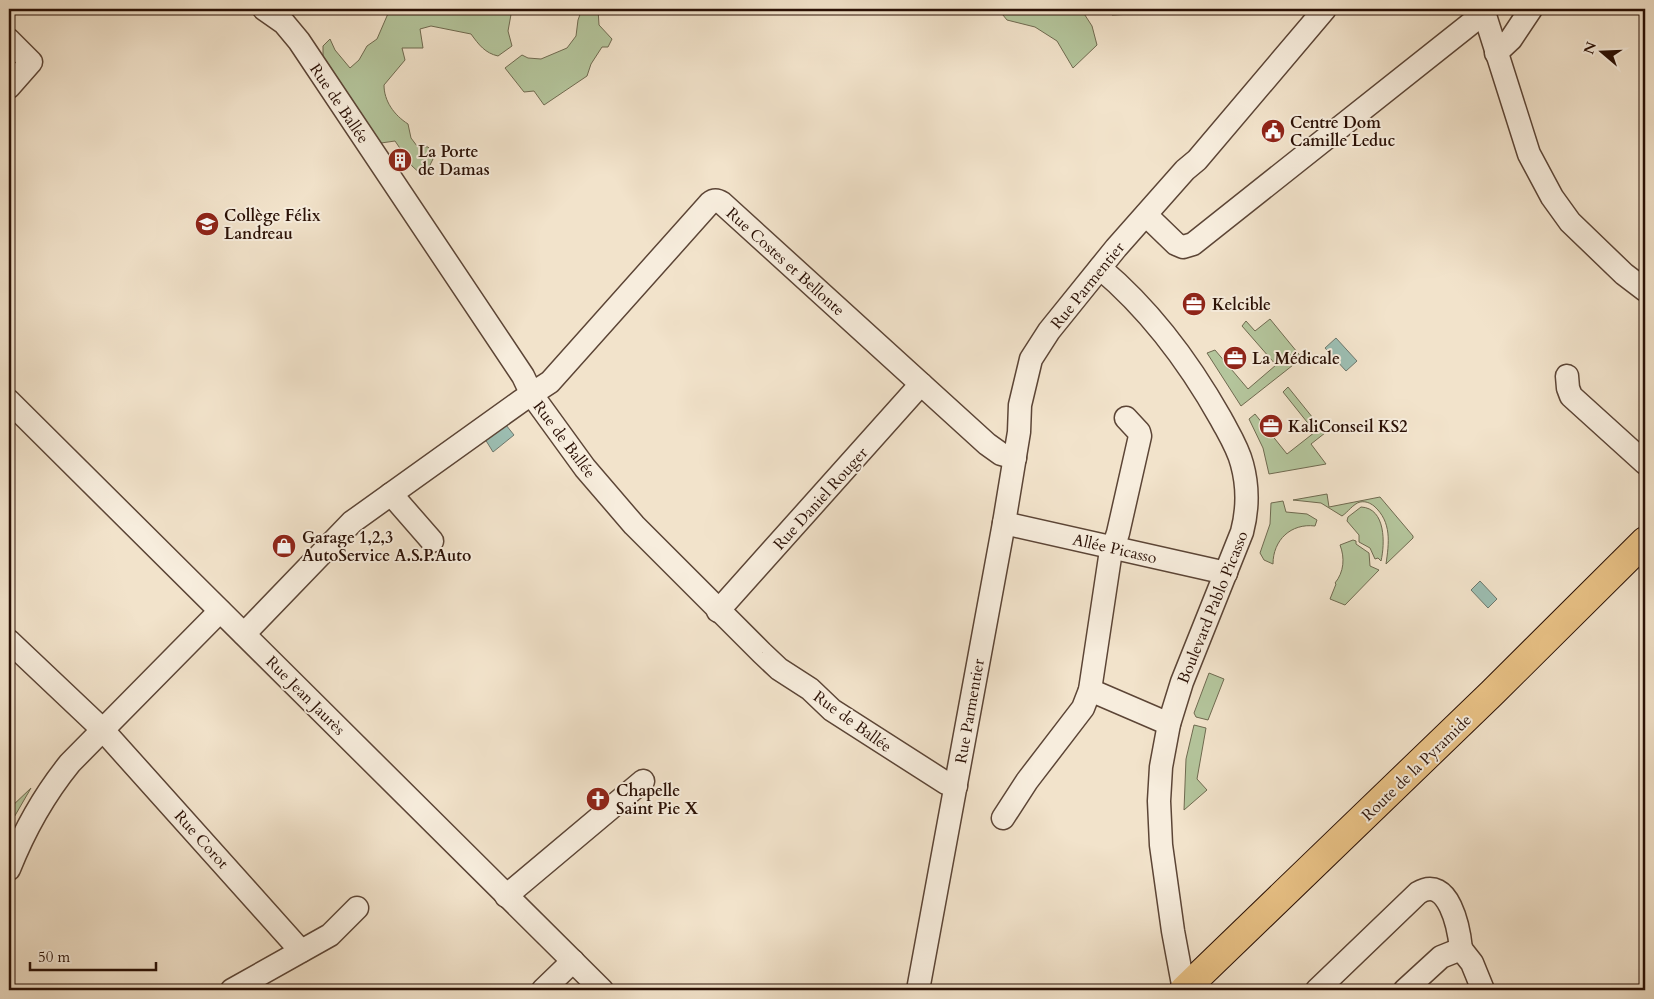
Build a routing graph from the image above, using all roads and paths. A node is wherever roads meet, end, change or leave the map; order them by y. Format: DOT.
graph roads {
  1 [pos="264,9"];
  2 [pos="1325,9"];
  3 [pos="1531,9"];
  4 [pos="1484,11"];
  5 [pos="9,40"];
  6 [pos="1496,53"];
  7 [pos="9,87"];
  8 [pos="1150,219"];
  9 [pos="1105,273"];
  10 [pos="1645,290"];
  11 [pos="1567,376"];
  12 [pos="921,384"];
  13 [pos="532,395"];
  14 [pos="9,401"];
  15 [pos="1126,418"];
  16 [pos="1015,458"];
  17 [pos="1645,463"];
  18 [pos="391,494"];
  19 [pos="1004,523"];
  20 [pos="1645,541"];
  21 [pos="432,542"];
  22 [pos="1113,548"];
  23 [pos="1226,573"];
  24 [pos="220,611"];
  25 [pos="718,611"];
  26 [pos="244,634"];
  27 [pos="9,641"];
  28 [pos="1090,690"];
  29 [pos="1169,724"];
  30 [pos="102,729"];
  31 [pos="643,782"];
  32 [pos="956,786"];
  33 [pos="1002,818"];
  34 [pos="9,869"];
  35 [pos="506,896"];
  36 [pos="357,908"];
  37 [pos="1462,949"];
  38 [pos="301,950"];
  39 [pos="573,961"];
  40 [pos="232,990"];
  41 [pos="543,990"];
  42 [pos="602,990"];
  43 [pos="918,990"];
  44 [pos="1184,990"];
  45 [pos="1316,990"];
  46 [pos="1405,990"];
  47 [pos="1483,990"];
  1 -- 13 [label="street, Rue de Ballée"];
  2 -- 8 [label="street, Rue Parmentier"];
  3 -- 6 [label="street"];
  4 -- 6 [label="street"];
  4 -- 8 [label="street"];
  5 -- 7 [label="street"];
  6 -- 10 [label="street"];
  8 -- 9 [label="street, Rue Parmentier"];
  9 -- 16 [label="street, Rue Parmentier"];
  9 -- 23 [label="street, Boulevard Pablo Picasso"];
  11 -- 17 [label="street"];
  12 -- 13 [label="street, Rue Costes et Bellonte"];
  12 -- 16 [label="street, Rue Costes et Bellonte"];
  12 -- 25 [label="street, Rue Daniel Rouger"];
  13 -- 18 [label="street"];
  13 -- 25 [label="street, Rue de Ballée"];
  14 -- 24 [label="street, Rue Jean Jaurès"];
  15 -- 22 [label="street"];
  16 -- 19 [label="street, Rue Parmentier"];
  18 -- 21 [label="street"];
  18 -- 26 [label="street"];
  19 -- 22 [label="street, Allée Picasso"];
  19 -- 32 [label="street, Rue Parmentier"];
  20 -- 44 [label="main road, Route de la Pyramide"];
  22 -- 23 [label="street, Allée Picasso"];
  22 -- 28 [label="street"];
  23 -- 29 [label="street, Boulevard Pablo Picasso"];
  24 -- 26 [label="street, Rue Jean Jaurès"];
  24 -- 30 [label="street"];
  25 -- 32 [label="street, Rue de Ballée"];
  26 -- 35 [label="street, Rue Jean Jaurès"];
  27 -- 30 [label="street, Rue Corot"];
  28 -- 29 [label="street"];
  28 -- 33 [label="street"];
  29 -- 44 [label="street, Boulevard Pablo Picasso"];
  30 -- 34 [label="street"];
  30 -- 38 [label="street, Rue Corot"];
  31 -- 35 [label="street"];
  32 -- 43 [label="street, Rue Parmentier"];
  35 -- 39 [label="street, Rue Jean Jaurès"];
  36 -- 38 [label="street"];
  37 -- 45 [label="street"];
  37 -- 46 [label="street"];
  37 -- 47 [label="street"];
  38 -- 40 [label="street"];
  39 -- 41 [label="street"];
  39 -- 42 [label="street, Rue Jean Jaurès"];
}
